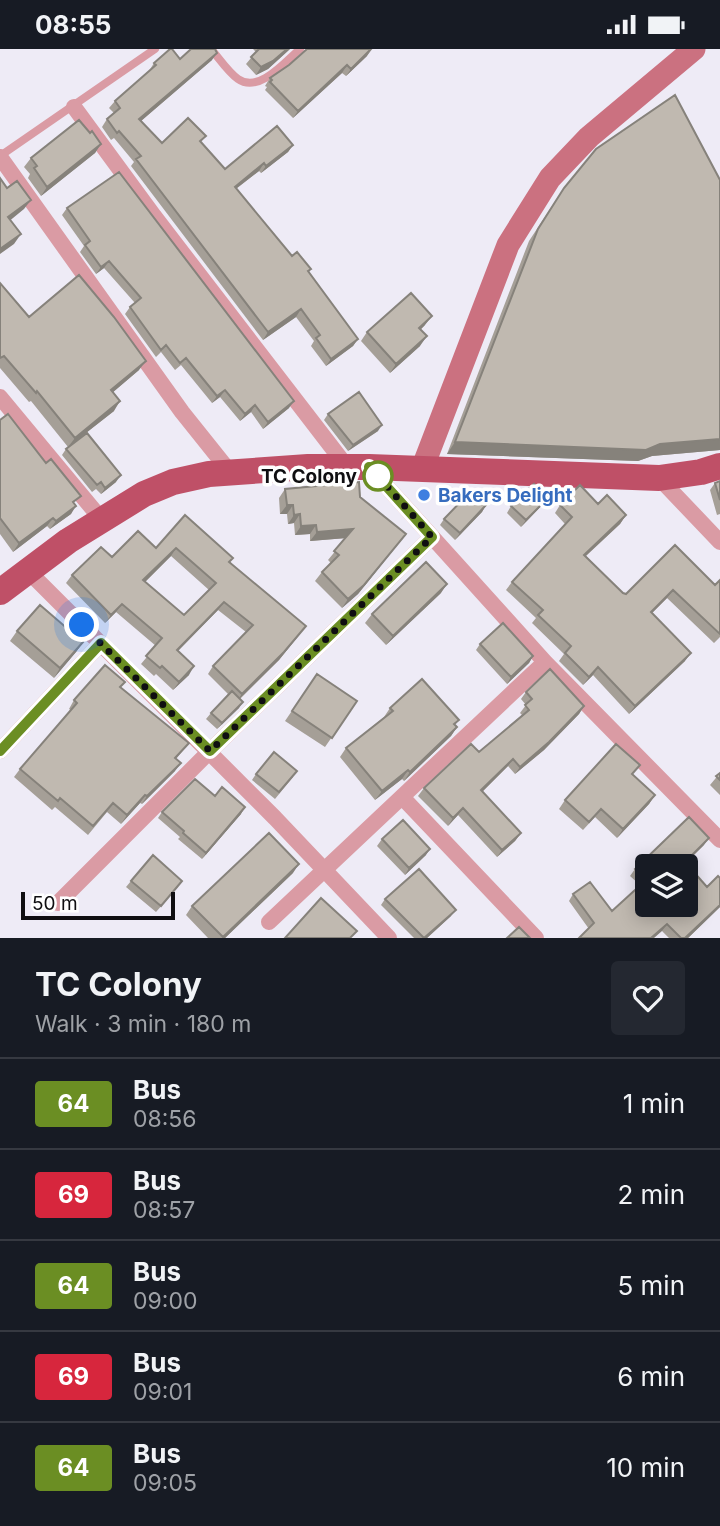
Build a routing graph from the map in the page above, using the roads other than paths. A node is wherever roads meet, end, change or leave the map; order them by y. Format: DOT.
graph roads {
  1 [pos="155,49"];
  2 [pos="211,49"];
  3 [pos="300,49"];
  4 [pos="694,49"];
  5 [pos="74,107"];
  6 [pos="0,157"];
  7 [pos="6,180"];
  8 [pos="0,397"];
  9 [pos="720,466"];
  10 [pos="358,467"];
  11 [pos="422,469"];
  12 [pos="230,472"];
  13 [pos="659,478"];
  14 [pos="102,520"];
  15 [pos="432,537"];
  16 [pos="720,542"];
  17 [pos="28,571"];
  18 [pos="0,592"];
  19 [pos="101,643"];
  20 [pos="545,662"];
  21 [pos="0,751"];
  22 [pos="210,751"];
  23 [pos="403,798"];
  24 [pos="720,840"];
  25 [pos="325,870"];
  26 [pos="58,903"];
  27 [pos="269,922"];
  28 [pos="385,937"];
  29 [pos="536,938"];
  1 -- 5 [label="lane"];
  2 -- 3 [label="lane"];
  4 -- 11 [label="street"];
  5 -- 6 [label="lane"];
  5 -- 10 [label="street"];
  6 -- 7 [label="street"];
  7 -- 12 [label="street"];
  8 -- 14 [label="street"];
  9 -- 13 [label="main road"];
  10 -- 11 [label="main road"];
  10 -- 12 [label="main road"];
  10 -- 15 [label="street"];
  11 -- 13 [label="main road"];
  12 -- 14 [label="main road"];
  13 -- 16 [label="street"];
  14 -- 17 [label="main road"];
  15 -- 20 [label="street"];
  15 -- 22 [label="street"];
  17 -- 18 [label="main road"];
  17 -- 19 [label="street"];
  19 -- 21 [label="street"];
  19 -- 22 [label="street"];
  20 -- 23 [label="street"];
  20 -- 24 [label="street"];
  22 -- 25 [label="street"];
  22 -- 26 [label="street"];
  23 -- 25 [label="street"];
  23 -- 29 [label="street"];
  25 -- 27 [label="street"];
  25 -- 28 [label="street"];
}
